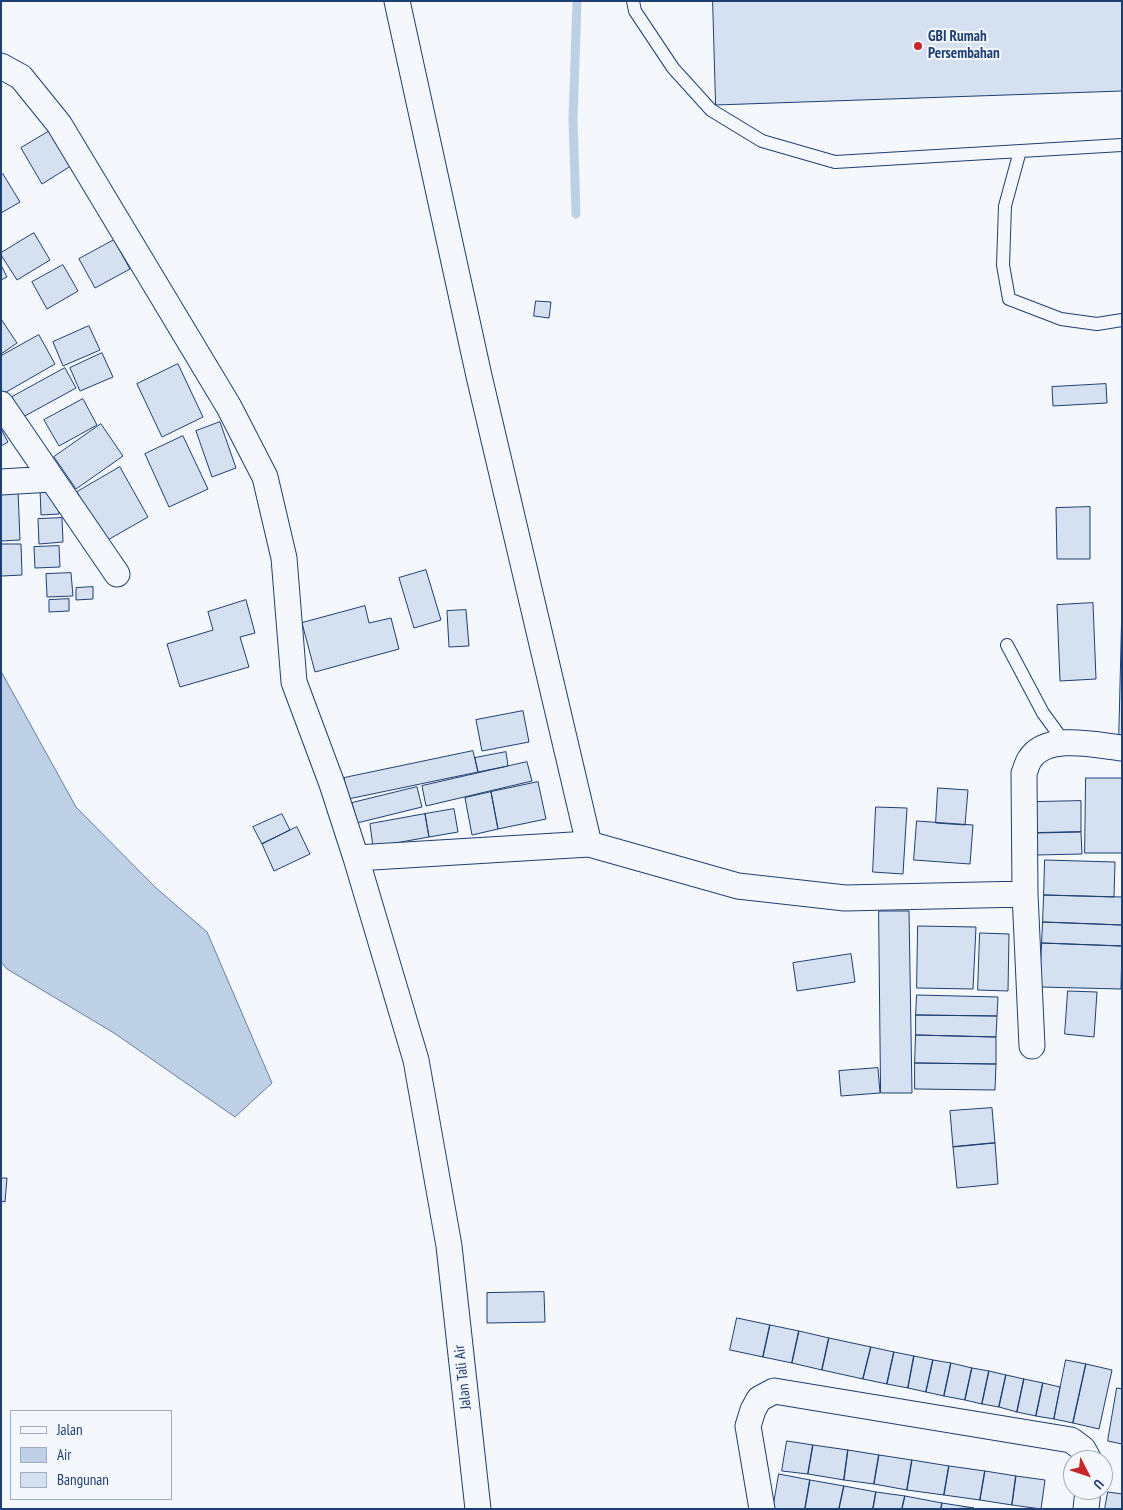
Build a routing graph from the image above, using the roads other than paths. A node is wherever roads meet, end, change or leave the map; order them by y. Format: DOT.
graph roads {
  1 [pos="397,1"];
  2 [pos="633,1"];
  3 [pos="1,66"];
  4 [pos="1122,145"];
  5 [pos="1020,151"];
  6 [pos="1122,320"];
  7 [pos="1,404"];
  8 [pos="52,479"];
  9 [pos="1,482"];
  10 [pos="117,574"];
  11 [pos="1007,644"];
  12 [pos="1065,742"];
  13 [pos="1122,748"];
  14 [pos="589,844"];
  15 [pos="356,858"];
  16 [pos="1025,894"];
  17 [pos="1032,1046"];
  18 [pos="1084,1450"];
  19 [pos="478,1509"];
  20 [pos="762,1509"];
  1 -- 14 [label="street"];
  2 -- 5 [label="lane"];
  3 -- 15 [label="street, Jalan Tali Air"];
  4 -- 5 [label="lane"];
  5 -- 6 [label="lane"];
  7 -- 8 [label="street"];
  8 -- 9 [label="street"];
  8 -- 10 [label="street"];
  11 -- 12 [label="lane"];
  12 -- 13 [label="street"];
  12 -- 16 [label="street"];
  14 -- 15 [label="street"];
  14 -- 16 [label="street"];
  15 -- 19 [label="street, Jalan Tali Air"];
  16 -- 17 [label="street"];
  18 -- 20 [label="street"];
}
